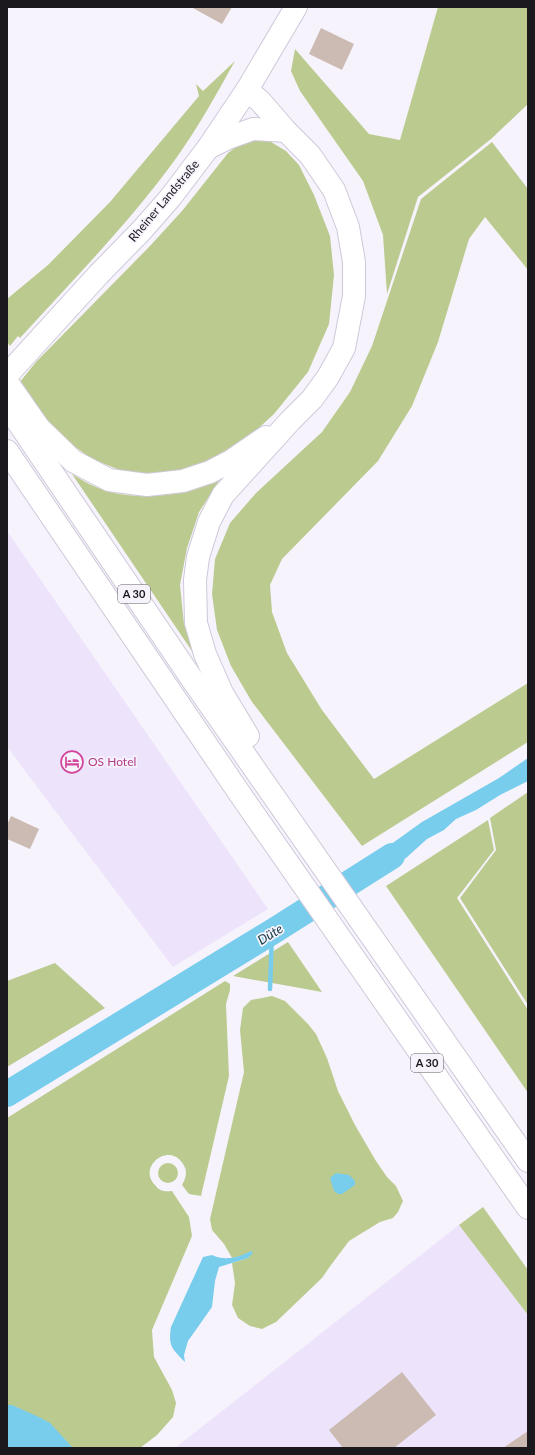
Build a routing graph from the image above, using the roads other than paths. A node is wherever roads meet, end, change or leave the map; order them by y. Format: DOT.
graph roads {
  1 [pos="296,7"];
  2 [pos="246,90"];
  3 [pos="286,130"];
  4 [pos="208,148"];
  5 [pos="7,375"];
  6 [pos="7,382"];
  7 [pos="7,406"];
  8 [pos="290,421"];
  9 [pos="7,450"];
  10 [pos="7,474"];
  11 [pos="48,512"];
  12 [pos="262,780"];
  13 [pos="528,1160"];
  14 [pos="528,1208"];
  1 -- 2 [label="main road, Rheiner Landstraße"];
  2 -- 3 [label="main road"];
  2 -- 4 [label="main road, Rheiner Landstraße"];
  3 -- 4 [label="main road"];
  3 -- 8 [label="main road"];
  4 -- 5 [label="main road, Rheiner Landstraße"];
  6 -- 8 [label="main road"];
  7 -- 12 [label="main road, A 30"];
  8 -- 12 [label="main road"];
  9 -- 11 [label="main road, A 30"];
  10 -- 11 [label="main road"];
  11 -- 14 [label="main road, A 30"];
  12 -- 13 [label="main road, A 30"];
}
